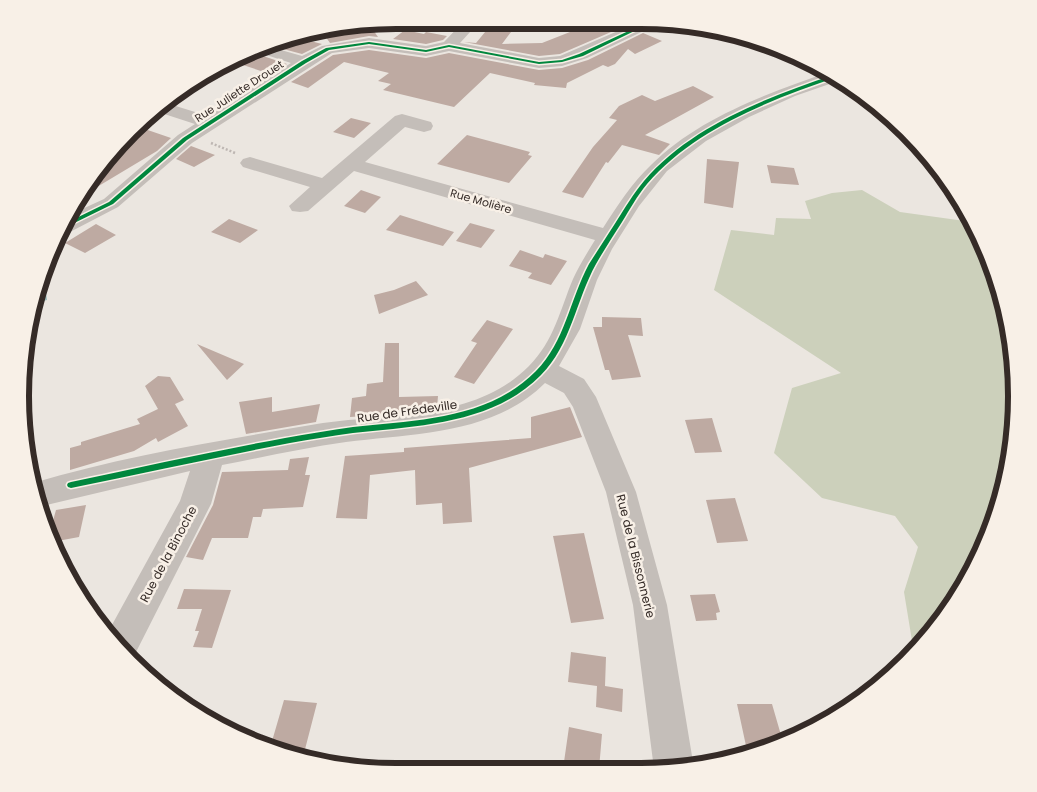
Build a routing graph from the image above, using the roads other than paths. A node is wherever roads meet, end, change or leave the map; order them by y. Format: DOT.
graph roads {
  1 [pos="465,29"];
  2 [pos="631,29"];
  3 [pos="449,46"];
  4 [pos="269,52"];
  5 [pos="304,62"];
  6 [pos="826,79"];
  7 [pos="167,109"];
  8 [pos="210,123"];
  9 [pos="424,126"];
  10 [pos="250,163"];
  11 [pos="352,164"];
  12 [pos="325,185"];
  13 [pos="300,206"];
  14 [pos="73,222"];
  15 [pos="610,237"];
  16 [pos="544,370"];
  17 [pos="210,456"];
  18 [pos="42,493"];
  19 [pos="123,641"];
  20 [pos="673,761"];
  1 -- 3 [label="street"];
  2 -- 3 [label="street, Rue Juliette Drouet"];
  3 -- 5 [label="street, Rue Juliette Drouet"];
  4 -- 5 [label="street"];
  5 -- 8 [label="street, Rue Juliette Drouet"];
  6 -- 15 [label="street, Rue de Frédeville"];
  7 -- 8 [label="street"];
  8 -- 14 [label="street, Rue Juliette Drouet"];
  9 -- 11 [label="street"];
  10 -- 12 [label="street"];
  11 -- 12 [label="street"];
  11 -- 15 [label="street, Rue Molière"];
  12 -- 13 [label="street"];
  15 -- 16 [label="street, Rue de Frédeville"];
  16 -- 17 [label="street, Rue de Frédeville"];
  16 -- 20 [label="street, Rue de la Bissonnerie"];
  17 -- 18 [label="street, Rue de Frédeville"];
  17 -- 19 [label="street, Rue de la Binoche"];
}
